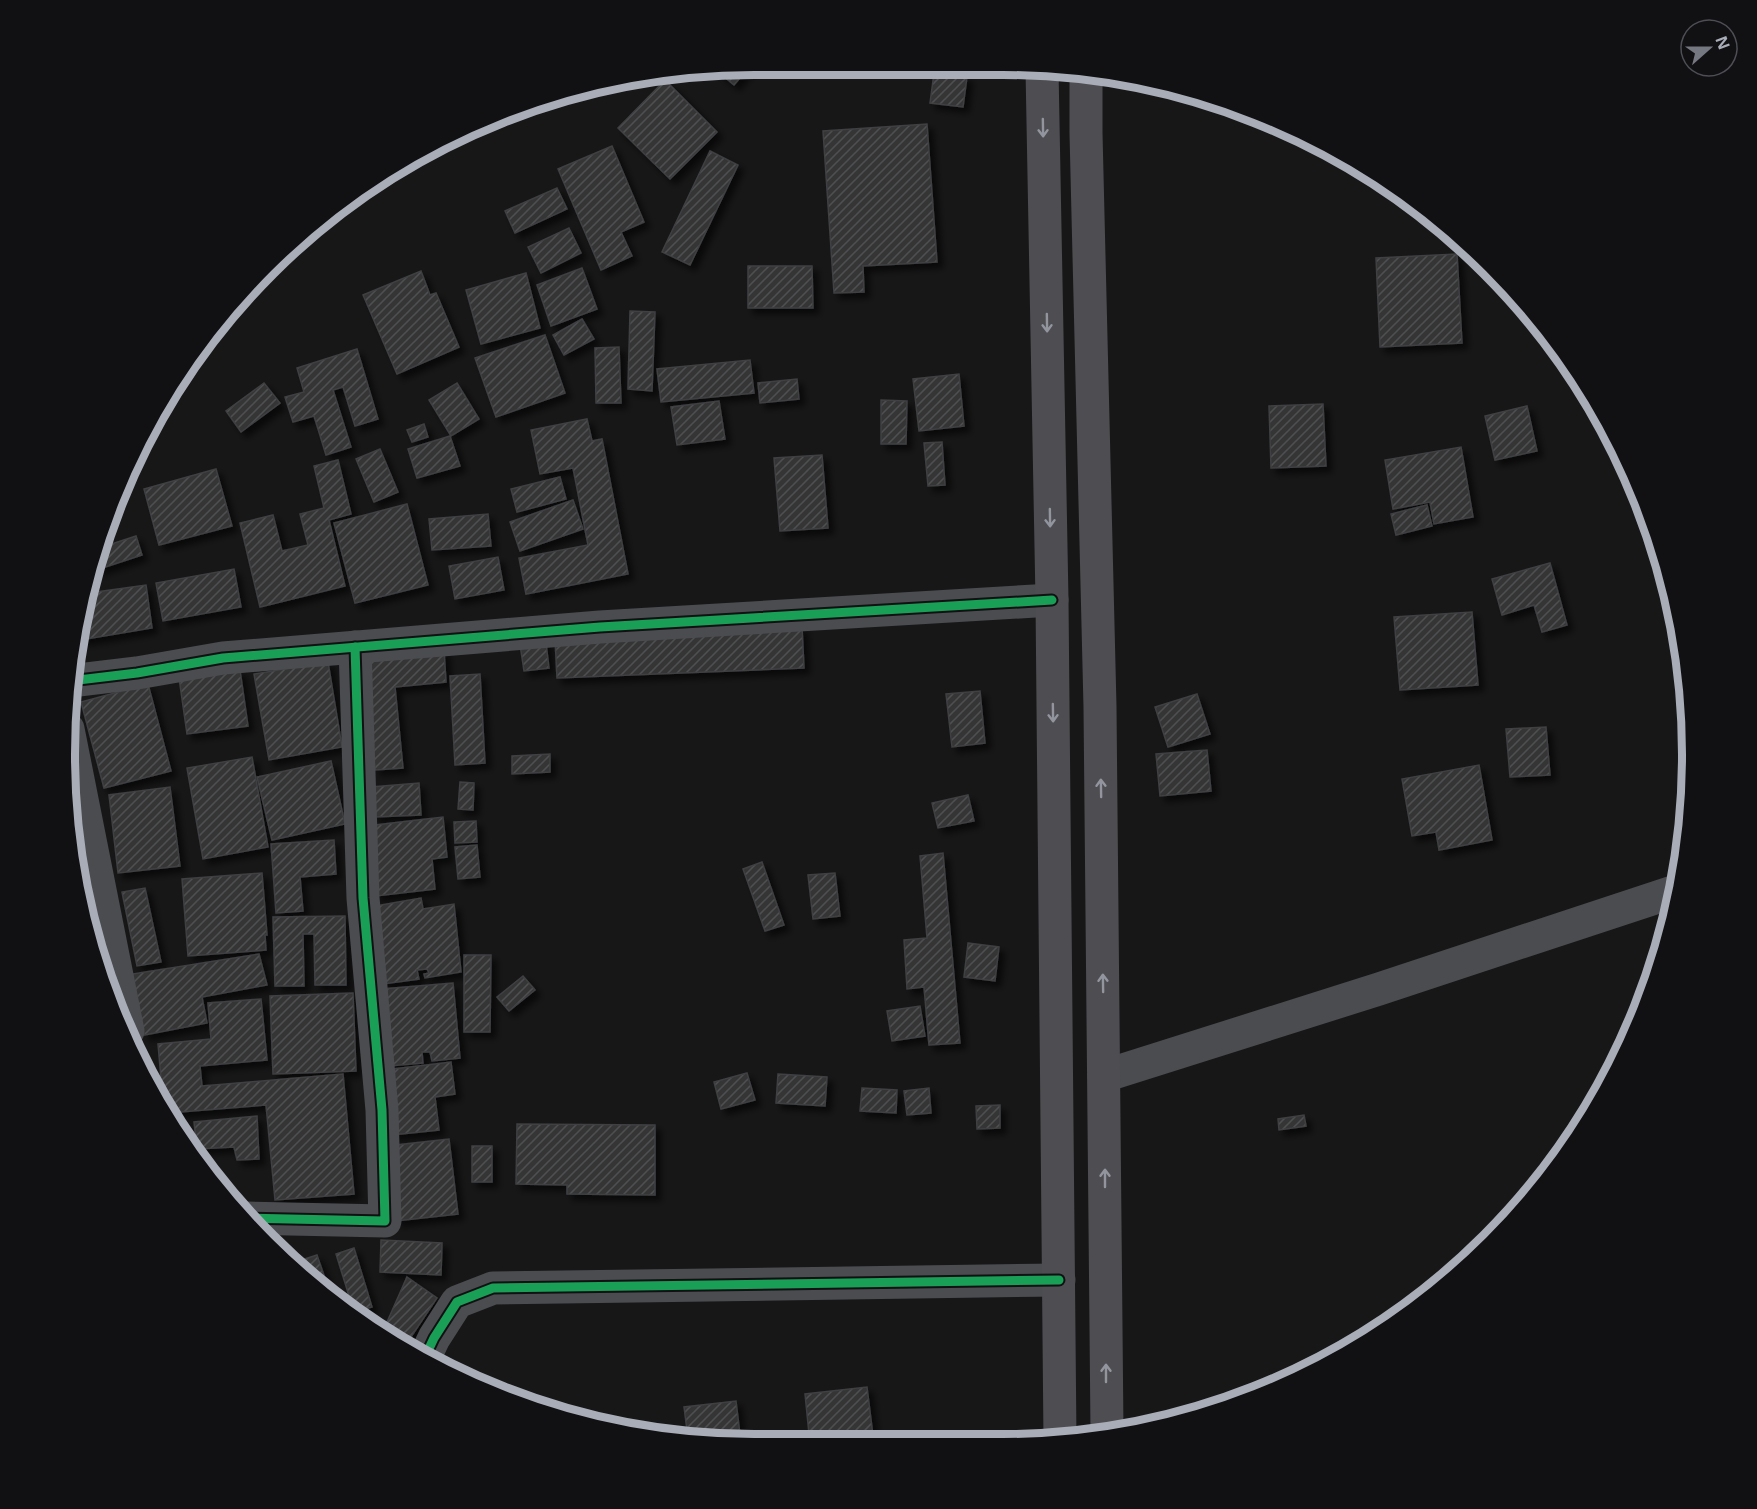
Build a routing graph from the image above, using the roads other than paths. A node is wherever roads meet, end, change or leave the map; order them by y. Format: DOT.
graph roads {
  1 [pos="1042,76"];
  2 [pos="1086,80"];
  3 [pos="1052,600"];
  4 [pos="355,647"];
  5 [pos="79,680"];
  6 [pos="75,766"];
  7 [pos="1667,894"];
  8 [pos="122,1003"];
  9 [pos="1104,1076"];
  10 [pos="258,1218"];
  11 [pos="1059,1280"];
  12 [pos="428,1350"];
  13 [pos="1107,1425"];
  14 [pos="1060,1432"];
  1 -- 3 [label="highway, one-way"];
  9 -- 2 [label="highway, one-way"];
  3 -- 4 [label="street"];
  3 -- 11 [label="highway, one-way"];
  4 -- 5 [label="street"];
  4 -- 10 [label="street"];
  6 -- 8 [label="street"];
  7 -- 9 [label="street"];
  13 -- 9 [label="highway, one-way"];
  11 -- 12 [label="street"];
  11 -- 14 [label="highway"];
}
